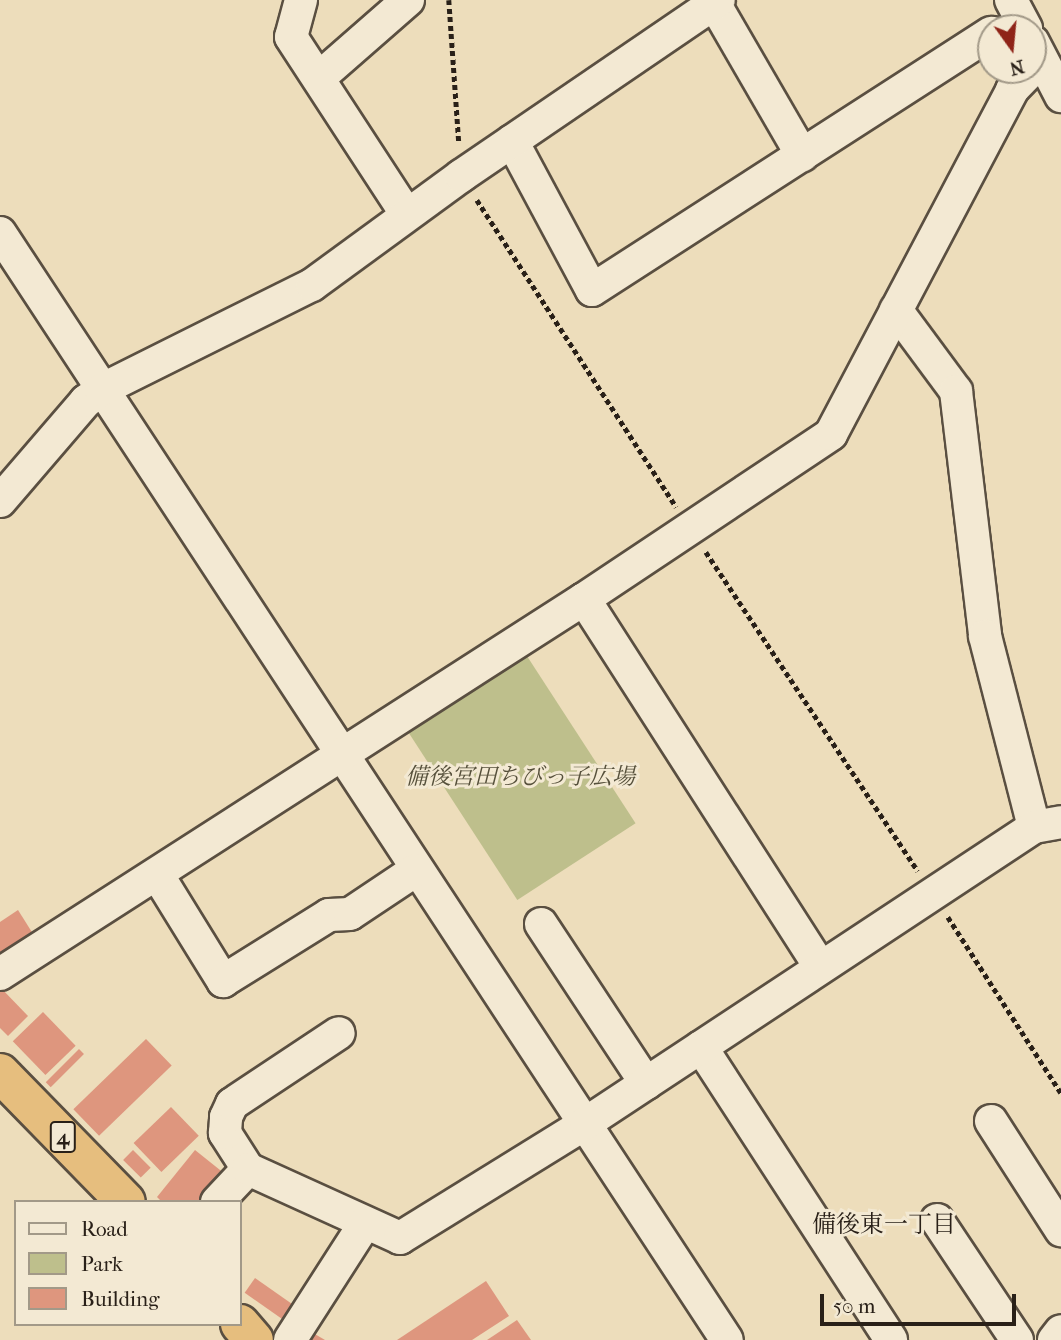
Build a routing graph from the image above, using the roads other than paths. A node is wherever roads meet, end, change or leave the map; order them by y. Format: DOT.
graph roads {
  1 [pos="301,0"];
  2 [pos="408,0"];
  3 [pos="716,2"];
  4 [pos="977,42"];
  5 [pos="1047,74"];
  6 [pos="320,77"];
  7 [pos="1013,84"];
  8 [pos="1061,96"];
  9 [pos="512,141"];
  10 [pos="802,155"];
  11 [pos="407,215"];
  12 [pos="0,233"];
  13 [pos="896,310"];
  14 [pos="101,390"];
  15 [pos="0,501"];
  16 [pos="584,599"];
  17 [pos="341,755"];
  18 [pos="1047,825"];
  19 [pos="416,870"];
  20 [pos="157,874"];
  21 [pos="541,924"];
  22 [pos="820,967"];
  23 [pos="0,974"];
  24 [pos="339,1033"];
  25 [pos="701,1047"];
  26 [pos="0,1073"];
  27 [pos="646,1083"];
  28 [pos="991,1121"];
  29 [pos="586,1122"];
  30 [pos="248,1169"];
  31 [pos="124,1200"];
  32 [pos="219,1200"];
  33 [pos="937,1220"];
  34 [pos="365,1223"];
  35 [pos="1061,1230"];
  36 [pos="242,1326"];
  37 [pos="1061,1331"];
  38 [pos="254,1340"];
  39 [pos="290,1340"];
  40 [pos="727,1340"];
  41 [pos="891,1340"];
  42 [pos="1017,1340"];
  43 [pos="1054,1340"];
  1 -- 6 [label="street"];
  2 -- 6 [label="street"];
  3 -- 9 [label="street"];
  3 -- 10 [label="street"];
  4 -- 10 [label="street"];
  5 -- 8 [label="street"];
  6 -- 11 [label="street"];
  7 -- 13 [label="street"];
  9 -- 10 [label="street"];
  9 -- 11 [label="street"];
  11 -- 14 [label="street"];
  12 -- 14 [label="street"];
  13 -- 16 [label="street"];
  13 -- 18 [label="street"];
  14 -- 15 [label="street"];
  14 -- 17 [label="street"];
  16 -- 17 [label="street"];
  16 -- 22 [label="street"];
  17 -- 19 [label="street"];
  17 -- 20 [label="street"];
  18 -- 22 [label="street"];
  19 -- 20 [label="street"];
  19 -- 29 [label="street"];
  20 -- 23 [label="street"];
  21 -- 27 [label="street"];
  22 -- 25 [label="street"];
  24 -- 30 [label="street"];
  25 -- 27 [label="street"];
  25 -- 41 [label="street"];
  26 -- 31 [label="highway, 4"];
  27 -- 29 [label="street"];
  28 -- 35 [label="street"];
  29 -- 34 [label="street"];
  29 -- 40 [label="street"];
  30 -- 32 [label="street"];
  30 -- 34 [label="street"];
  33 -- 42 [label="street"];
  34 -- 39 [label="street"];
  36 -- 38 [label="highway"];
  37 -- 43 [label="street"];
}
